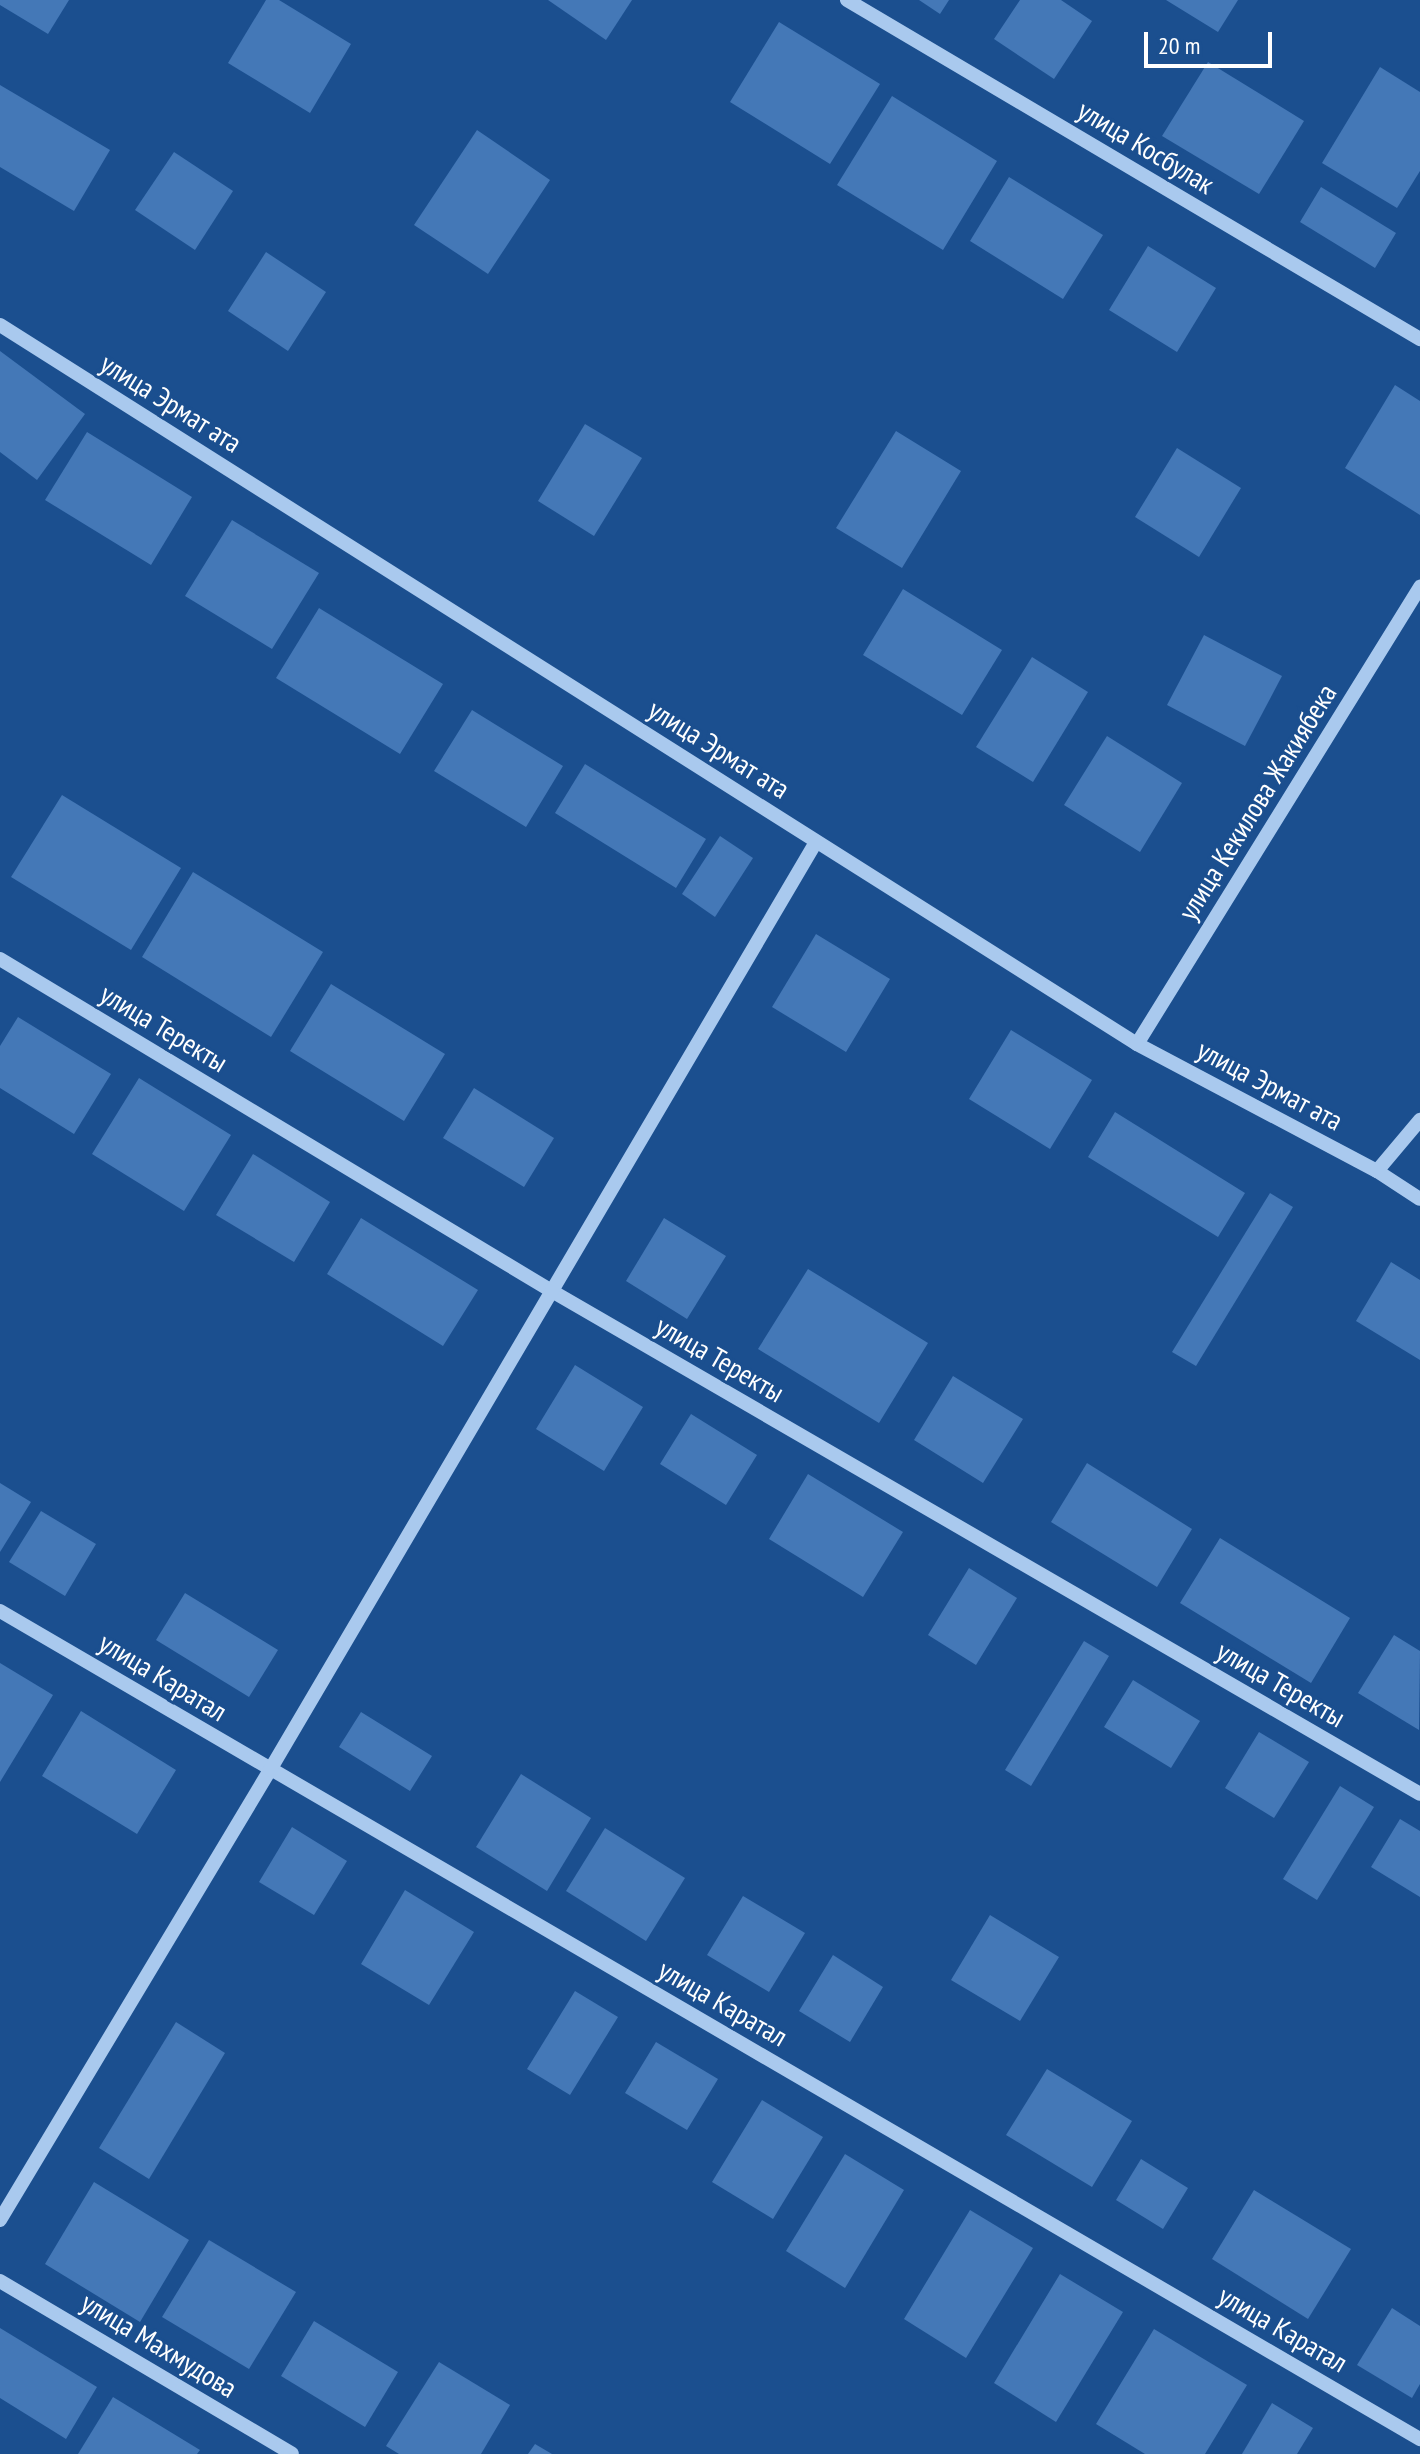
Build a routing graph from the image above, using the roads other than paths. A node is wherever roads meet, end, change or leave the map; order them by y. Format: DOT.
graph roads {
  1 [pos="847,0"];
  2 [pos="0,325"];
  3 [pos="1420,339"];
  4 [pos="1420,587"];
  5 [pos="816,842"];
  6 [pos="0,959"];
  7 [pos="1137,1044"];
  8 [pos="1420,1120"];
  9 [pos="1377,1171"];
  10 [pos="1420,1199"];
  11 [pos="550,1290"];
  12 [pos="0,1611"];
  13 [pos="270,1770"];
  14 [pos="1420,1794"];
  15 [pos="0,2220"];
  16 [pos="0,2281"];
  17 [pos="1420,2439"];
  18 [pos="292,2454"];
  1 -- 3 [label="street, улица Косбулак"];
  2 -- 5 [label="street, улица Эрмат ата"];
  4 -- 7 [label="street, улица Кекилова Жакиябека"];
  5 -- 7 [label="street, улица Эрмат ата"];
  5 -- 11 [label="street"];
  6 -- 11 [label="street, улица Теректы"];
  7 -- 9 [label="street, улица Эрмат ата"];
  8 -- 9 [label="street"];
  9 -- 10 [label="street, улица Эрмат ата"];
  11 -- 13 [label="street"];
  11 -- 14 [label="street, улица Теректы"];
  12 -- 13 [label="street, улица Каратал"];
  13 -- 15 [label="street"];
  13 -- 17 [label="street, улица Каратал"];
  16 -- 18 [label="street, улица Махмудова"];
}
